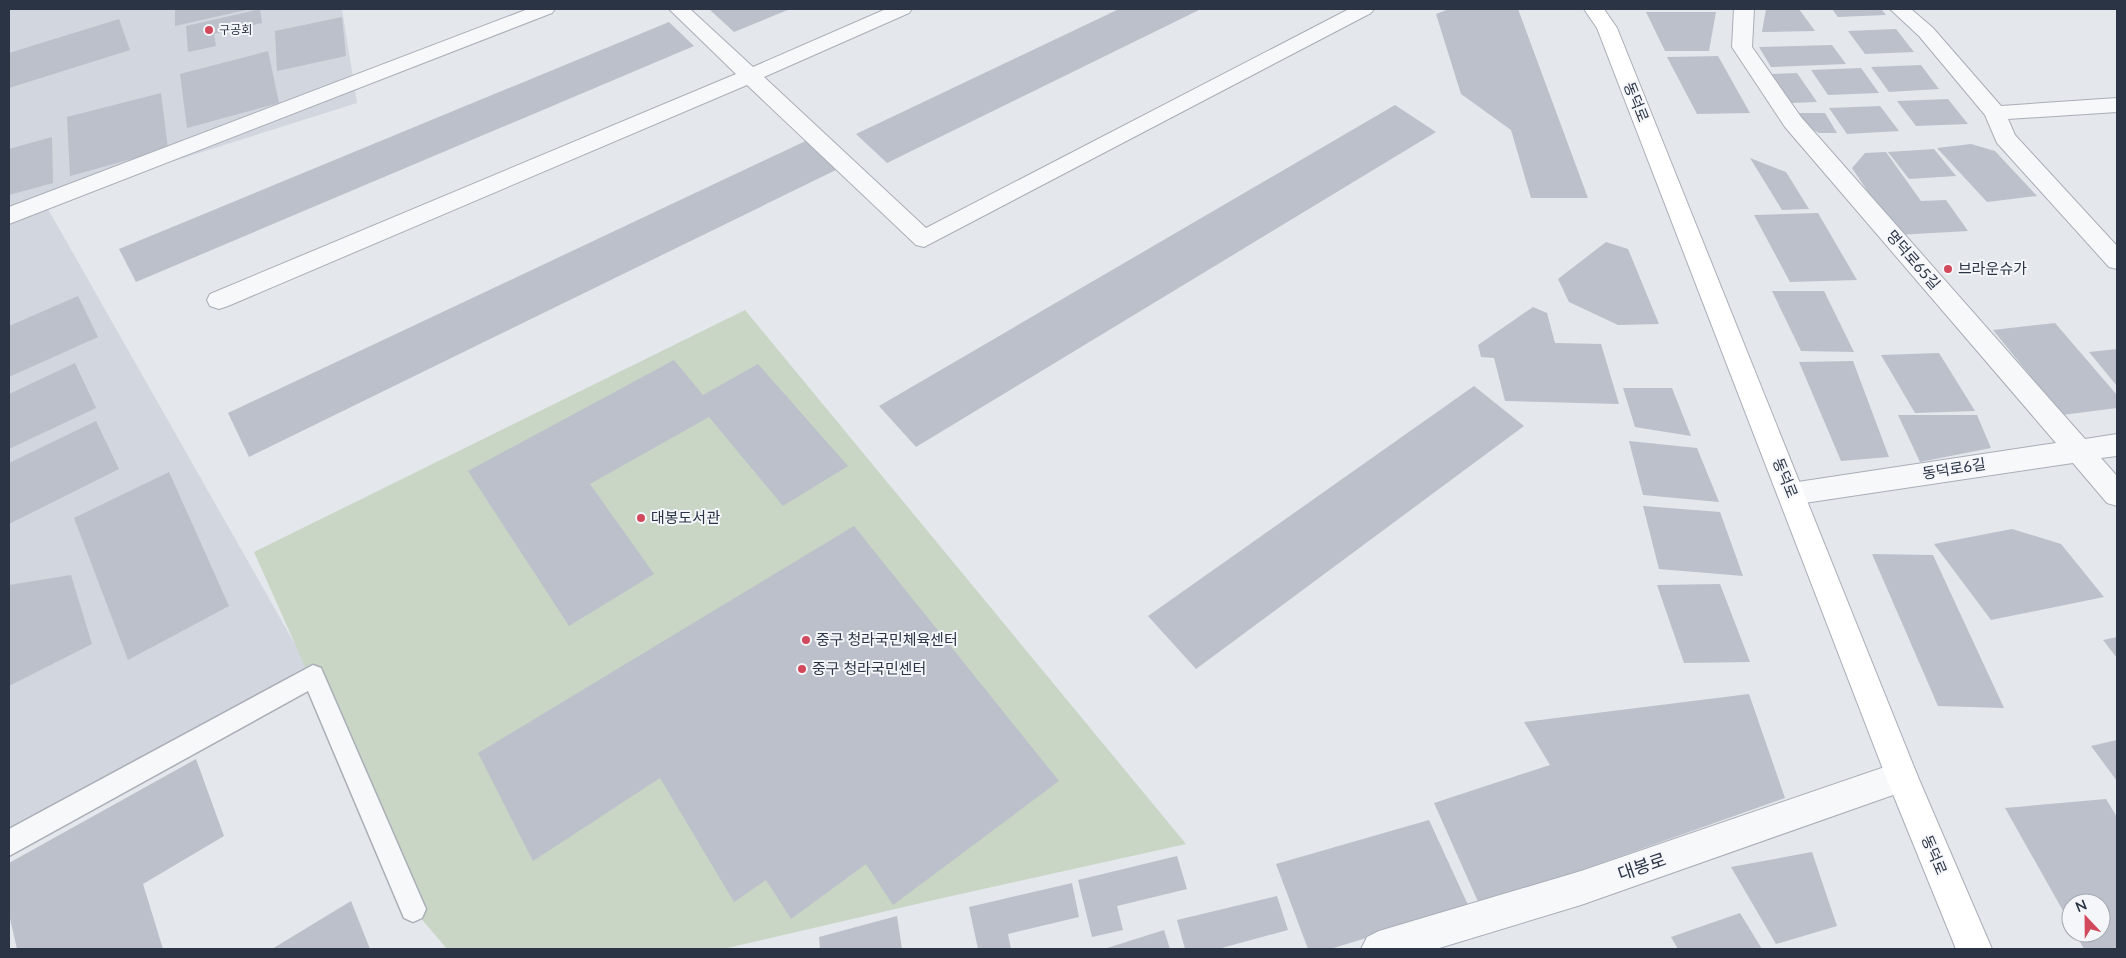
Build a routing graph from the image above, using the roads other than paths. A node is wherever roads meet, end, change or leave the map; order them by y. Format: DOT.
graph roads {
  1 [pos="545,9"];
  2 [pos="679,9"];
  3 [pos="902,9"];
  4 [pos="1318,9"];
  5 [pos="1364,9"];
  6 [pos="1594,9"];
  7 [pos="1744,9"];
  8 [pos="1900,9"];
  9 [pos="1337,21"];
  10 [pos="750,76"];
  11 [pos="2117,105"];
  12 [pos="1994,113"];
  13 [pos="9,216"];
  14 [pos="2117,261"];
  15 [pos="219,300"];
  16 [pos="2117,445"];
  17 [pos="2079,450"];
  18 [pos="1791,494"];
  19 [pos="2117,495"];
  20 [pos="1902,777"];
  21 [pos="9,843"];
  22 [pos="413,908"];
  23 [pos="1379,949"];
  24 [pos="1974,949"];
  1 -- 13 [label="street"];
  2 -- 10 [label="street"];
  3 -- 10 [label="street"];
  4 -- 9 [label="street"];
  5 -- 9 [label="street"];
  6 -- 18 [label="street, 동덕로"];
  7 -- 17 [label="street, 명덕로65길"];
  8 -- 12 [label="street"];
  9 -- 10 [label="street"];
  10 -- 15 [label="street"];
  11 -- 12 [label="street"];
  12 -- 14 [label="street"];
  16 -- 17 [label="street, 동덕로6길"];
  17 -- 18 [label="street, 동덕로6길"];
  17 -- 19 [label="street, 명덕로65길"];
  18 -- 20 [label="street, 동덕로"];
  20 -- 23 [label="street, 대봉로"];
  20 -- 24 [label="street, 동덕로"];
  21 -- 22 [label="lane"];
}
